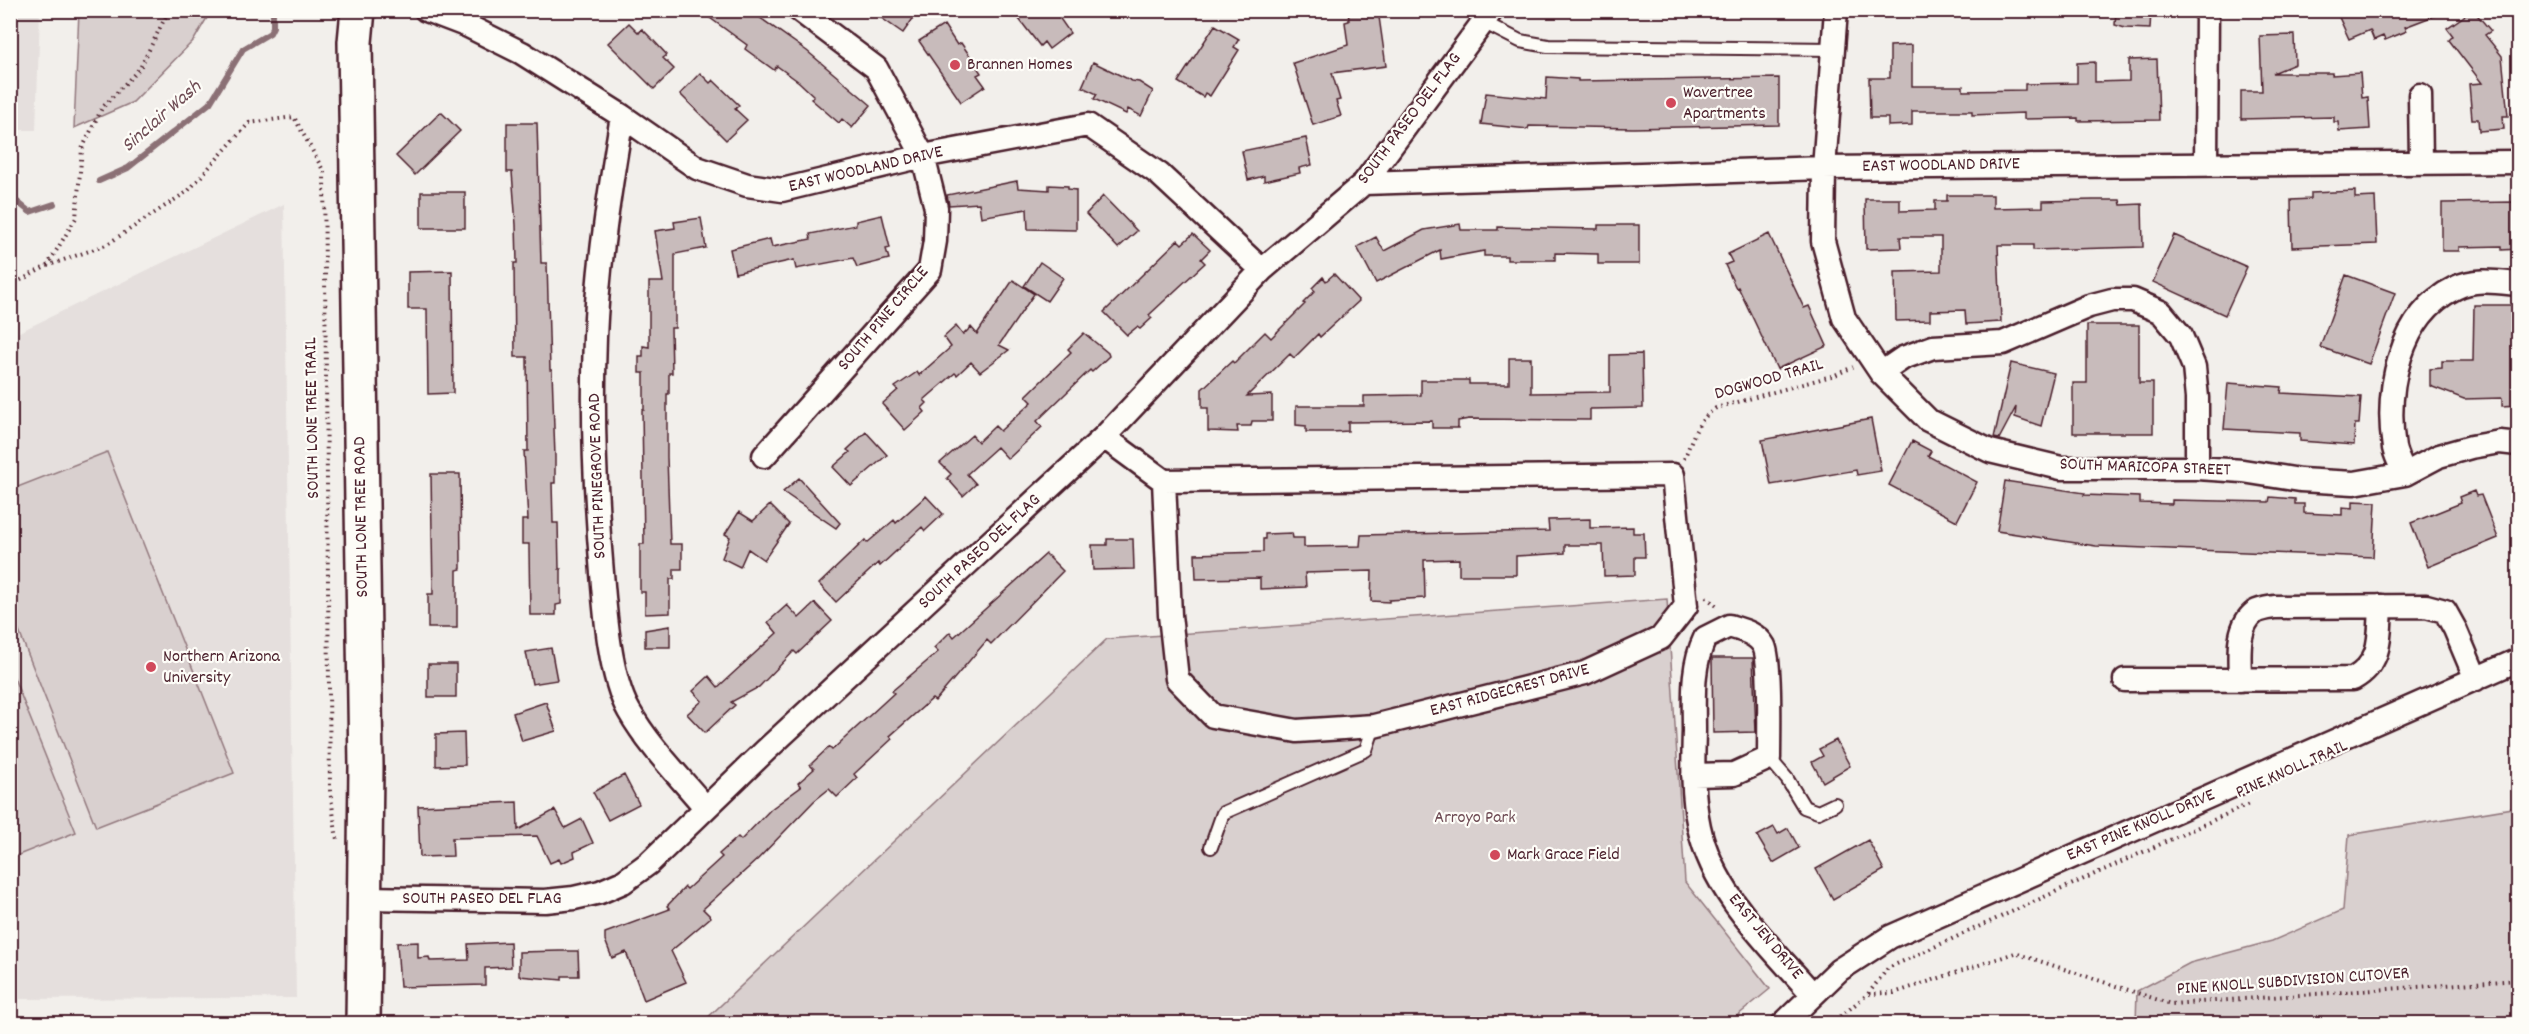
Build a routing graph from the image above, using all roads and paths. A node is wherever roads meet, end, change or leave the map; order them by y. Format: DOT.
graph roads {
  1 [pos="169,10"];
  2 [pos="358,10"];
  3 [pos="426,10"];
  4 [pos="799,10"];
  5 [pos="1836,10"];
  6 [pos="2207,10"];
  7 [pos="1487,16"];
  8 [pos="1833,49"];
  9 [pos="2420,95"];
  10 [pos="622,116"];
  11 [pos="923,156"];
  12 [pos="2421,161"];
  13 [pos="2518,162"];
  14 [pos="2206,163"];
  15 [pos="1824,168"];
  16 [pos="1364,183"];
  17 [pos="47,266"];
  18 [pos="1262,270"];
  19 [pos="2518,284"];
  20 [pos="10,286"];
  21 [pos="1875,364"];
  22 [pos="1104,437"];
  23 [pos="2518,444"];
  24 [pos="764,456"];
  25 [pos="2197,468"];
  26 [pos="2404,474"];
  27 [pos="1673,475"];
  28 [pos="1164,481"];
  29 [pos="1685,596"];
  30 [pos="2381,606"];
  31 [pos="1729,626"];
  32 [pos="2518,660"];
  33 [pos="2476,679"];
  34 [pos="2125,680"];
  35 [pos="2240,680"];
  36 [pos="1374,726"];
  37 [pos="1769,758"];
  38 [pos="1693,775"];
  39 [pos="2258,801"];
  40 [pos="1834,804"];
  41 [pos="705,807"];
  42 [pos="338,845"];
  43 [pos="1211,847"];
  44 [pos="364,898"];
  45 [pos="2518,980"];
  46 [pos="1868,994"];
  47 [pos="1813,995"];
  48 [pos="363,1023"];
  49 [pos="1783,1023"];
  50 [pos="1831,1023"];
  1 -- 17 [label="path"];
  2 -- 44 [label="main road, SOUTH LONE TREE ROAD"];
  3 -- 10 [label="street, EAST WOODLAND DRIVE"];
  4 -- 11 [label="street, SOUTH PINE CIRCLE"];
  5 -- 8 [label="street, SOUTH MARICOPA STREET"];
  6 -- 14 [label="street"];
  7 -- 8 [label="lane"];
  7 -- 16 [label="street, SOUTH PASEO DEL FLAG"];
  8 -- 15 [label="street, SOUTH MARICOPA STREET"];
  9 -- 12 [label="street"];
  10 -- 11 [label="street, EAST WOODLAND DRIVE"];
  10 -- 41 [label="street, SOUTH PINEGROVE ROAD"];
  11 -- 18 [label="street, EAST WOODLAND DRIVE"];
  11 -- 24 [label="street, SOUTH PINE CIRCLE"];
  12 -- 13 [label="street, EAST WOODLAND DRIVE"];
  12 -- 14 [label="street, EAST WOODLAND DRIVE"];
  14 -- 15 [label="street, EAST WOODLAND DRIVE"];
  15 -- 16 [label="street, EAST WOODLAND DRIVE"];
  15 -- 21 [label="street, SOUTH MARICOPA STREET"];
  16 -- 18 [label="street, SOUTH PASEO DEL FLAG"];
  17 -- 20 [label="path"];
  17 -- 42 [label="path, SOUTH LONE TREE TRAIL"];
  18 -- 22 [label="street, SOUTH PASEO DEL FLAG"];
  19 -- 26 [label="street"];
  21 -- 25 [label="street, SOUTH MARICOPA STREET"];
  21 -- 25 [label="street"];
  21 -- 27 [label="path, DOGWOOD TRAIL"];
  22 -- 28 [label="street"];
  22 -- 41 [label="street, SOUTH PASEO DEL FLAG"];
  23 -- 26 [label="street, SOUTH MARICOPA STREET"];
  25 -- 26 [label="street, SOUTH MARICOPA STREET"];
  27 -- 28 [label="street"];
  27 -- 29 [label="street, EAST RIDGECREST DRIVE"];
  28 -- 36 [label="street, EAST RIDGECREST DRIVE"];
  29 -- 31 [label="path"];
  29 -- 36 [label="street, EAST RIDGECREST DRIVE"];
  30 -- 33 [label="street"];
  30 -- 35 [label="street"];
  30 -- 35 [label="street"];
  31 -- 37 [label="street"];
  31 -- 38 [label="street, EAST JEN DRIVE"];
  32 -- 33 [label="street, EAST PINE KNOLL DRIVE"];
  33 -- 47 [label="street, EAST PINE KNOLL DRIVE"];
  34 -- 35 [label="street"];
  36 -- 43 [label="lane"];
  37 -- 38 [label="street"];
  37 -- 40 [label="lane"];
  38 -- 47 [label="street, EAST JEN DRIVE"];
  39 -- 46 [label="path, PINE KNOLL TRAIL"];
  41 -- 44 [label="street, SOUTH PASEO DEL FLAG"];
  44 -- 48 [label="main road, SOUTH LONE TREE ROAD"];
  45 -- 46 [label="path, PINE KNOLL SUBDIVISION CUTOVER"];
  46 -- 50 [label="path, PINE KNOLL TRAIL"];
  47 -- 49 [label="street, EAST PINE KNOLL DRIVE"];
}
